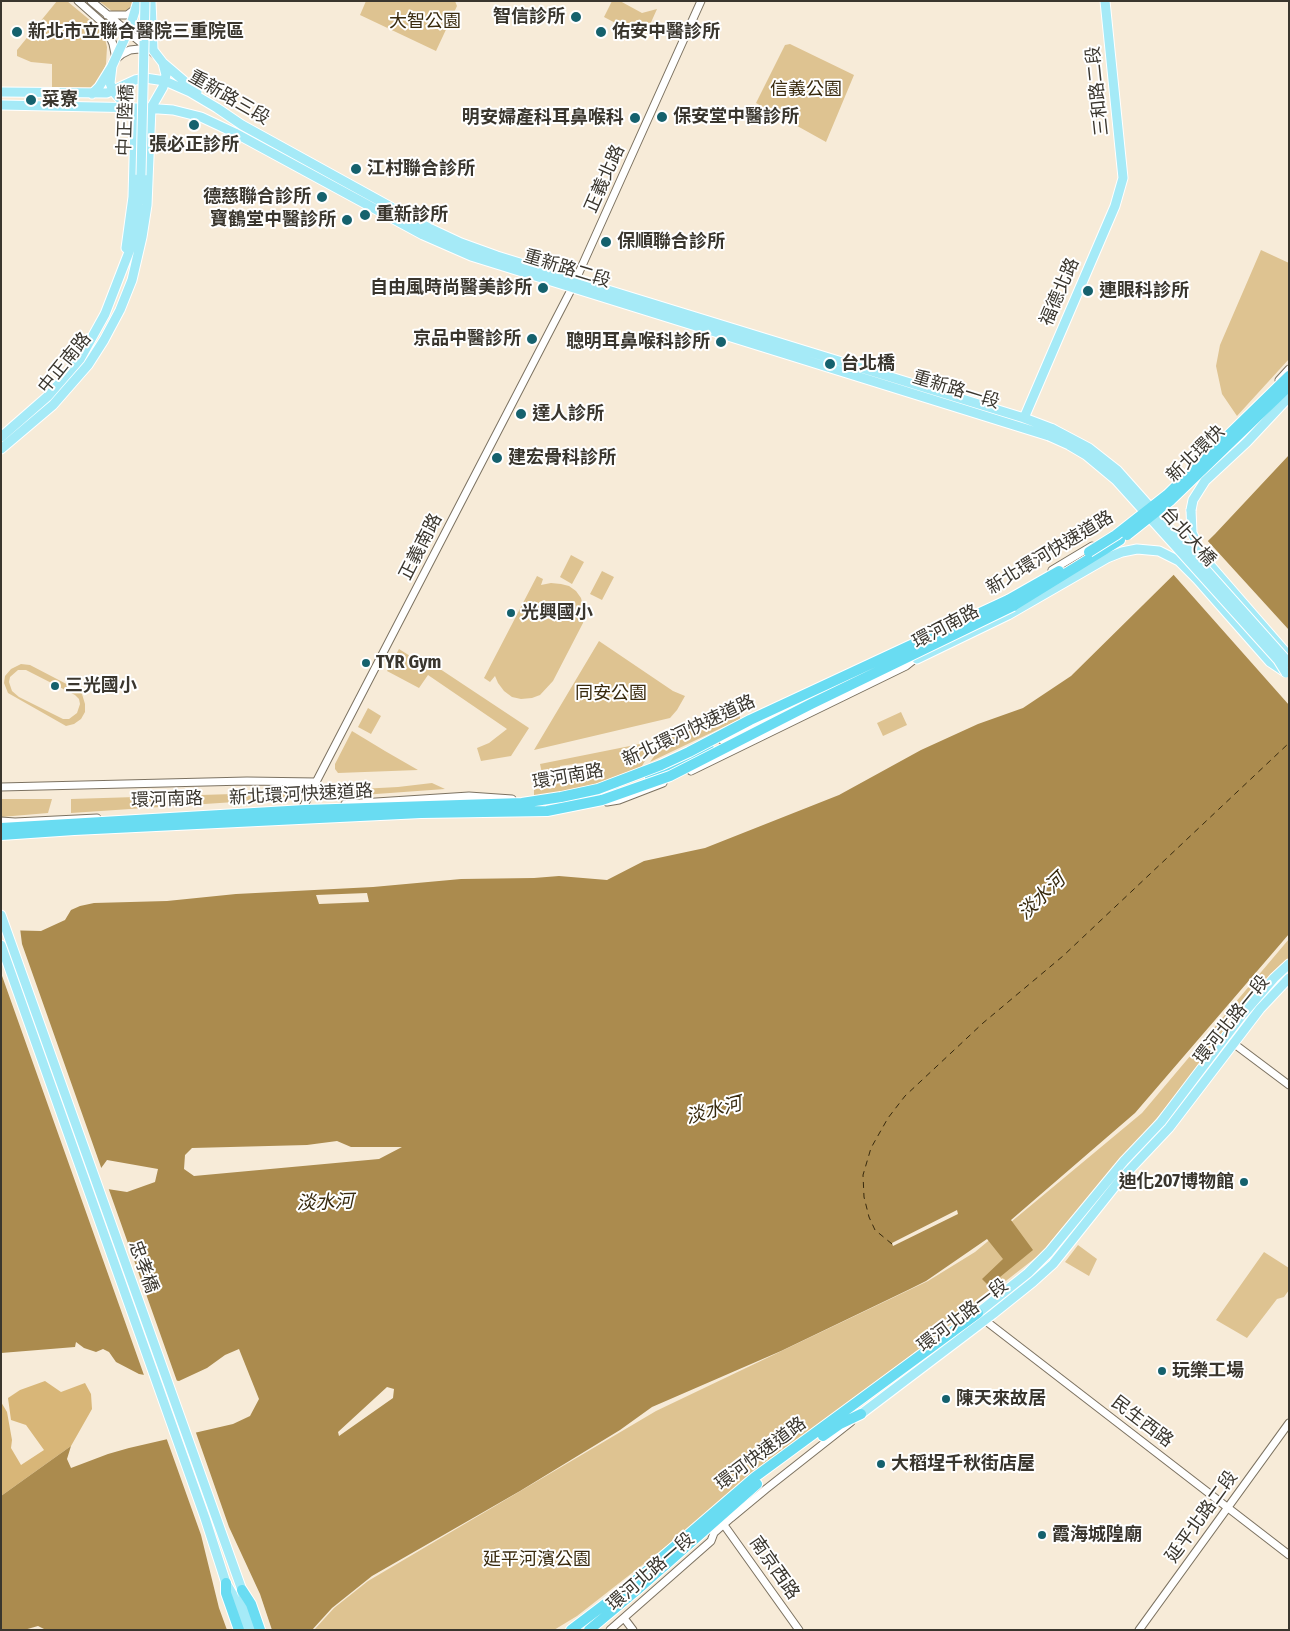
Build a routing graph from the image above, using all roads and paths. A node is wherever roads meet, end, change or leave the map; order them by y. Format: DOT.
graph roads {
  1 [pos="78,1"];
  2 [pos="91,1"];
  3 [pos="145,1"];
  4 [pos="151,1"];
  5 [pos="701,1"];
  6 [pos="1105,1"];
  7 [pos="137,4"];
  8 [pos="107,15"];
  9 [pos="128,32"];
  10 [pos="156,55"];
  11 [pos="114,63"];
  12 [pos="163,63"];
  13 [pos="165,81"];
  14 [pos="113,90"];
  15 [pos="1,92"];
  16 [pos="92,94"];
  17 [pos="1,105"];
  18 [pos="132,107"];
  19 [pos="151,108"];
  20 [pos="217,108"];
  21 [pos="1122,178"];
  22 [pos="367,199"];
  23 [pos="134,238"];
  24 [pos="122,271"];
  25 [pos="132,280"];
  26 [pos="574,284"];
  27 [pos="768,344"];
  28 [pos="1289,369"];
  29 [pos="1289,376"];
  30 [pos="1289,386"];
  31 [pos="1289,390"];
  32 [pos="1289,397"];
  33 [pos="1024,418"];
  34 [pos="1051,433"];
  35 [pos="1,437"];
  36 [pos="1,449"];
  37 [pos="1120,540"];
  38 [pos="1289,656"];
  39 [pos="917,658"];
  40 [pos="1288,670"];
  41 [pos="316,782"];
  42 [pos="1,787"];
  43 [pos="304,807"];
  44 [pos="456,812"];
  45 [pos="297,820"];
  46 [pos="1,821"];
  47 [pos="15,822"];
  48 [pos="1,827"];
  49 [pos="1,835"];
  50 [pos="1,915"];
  51 [pos="1,945"];
  52 [pos="1289,964"];
  53 [pos="1289,978"];
  54 [pos="1233,1043"];
  55 [pos="1289,1085"];
  56 [pos="981,1316"];
  57 [pos="861,1414"];
  58 [pos="1289,1423"];
  59 [pos="1228,1508"];
  60 [pos="724,1525"];
  61 [pos="714,1532"];
  62 [pos="1289,1555"];
  63 [pos="226,1584"];
  64 [pos="242,1590"];
  65 [pos="588,1617"];
  66 [pos="624,1618"];
  67 [pos="238,1630"];
  68 [pos="246,1630"];
  69 [pos="253,1630"];
  70 [pos="260,1630"];
  71 [pos="564,1630"];
  72 [pos="571,1630"];
  73 [pos="588,1630"];
  74 [pos="610,1630"];
  75 [pos="633,1630"];
  76 [pos="799,1630"];
  77 [pos="1139,1630"];
  1 -- 11 [label="street"];
  2 -- 8 [label="street"];
  3 -- 23 [label="main road, 中正陸橋, bridge"];
  4 -- 10 [label="main road"];
  5 -- 26 [label="street, 正義北路"];
  6 -- 21 [label="main road, 三和路二段"];
  7 -- 8 [label="street"];
  7 -- 9 [label="main road"];
  8 -- 9 [label="street"];
  9 -- 10 [label="street"];
  9 -- 11 [label="main road"];
  10 -- 11 [label="street"];
  10 -- 12 [label="main road"];
  11 -- 14 [label="main road"];
  11 -- 16 [label="main road"];
  12 -- 13 [label="main road"];
  12 -- 20 [label="main road"];
  13 -- 14 [label="main road, 重新路三段"];
  13 -- 19 [label="main road"];
  13 -- 20 [label="main road, 重新路三段"];
  14 -- 16 [label="main road, 重新路三段"];
  14 -- 18 [label="main road"];
  15 -- 16 [label="main road, 重新路三段"];
  17 -- 18 [label="main road, 重新路三段"];
  18 -- 19 [label="main road, 重新路三段"];
  18 -- 24 [label="main road, 中正南路"];
  19 -- 22 [label="main road, 重新路三段"];
  19 -- 25 [label="main road, 中正南路"];
  20 -- 22 [label="main road, 重新路三段"];
  21 -- 33 [label="main road, 福德北路"];
  22 -- 26 [label="main road, 重新路二段"];
  23 -- 24 [label="main road, 中正南路"];
  23 -- 25 [label="main road, 中正南路"];
  24 -- 35 [label="main road, 中正南路"];
  25 -- 36 [label="main road, 中正南路"];
  26 -- 27 [label="main road, 重新路二段"];
  26 -- 41 [label="street, 正義南路"];
  27 -- 33 [label="main road, 重新路一段"];
  27 -- 34 [label="main road, 重新路一段"];
  28 -- 43 [label="street, 環河南路"];
  29 -- 48 [label="highway, 新北環河快速道路, bridge"];
  30 -- 37 [label="highway, 新北環快, bridge"];
  31 -- 39 [label="street, 環河南路"];
  32 -- 38 [label="main road, bridge"];
  33 -- 34 [label="main road, 重新路一段"];
  34 -- 40 [label="main road, 台北大橋, bridge"];
  37 -- 44 [label="highway, 新北環河快速道路, bridge"];
  39 -- 40 [label="main road"];
  39 -- 44 [label="highway, bridge"];
  39 -- 45 [label="street, 環河南路"];
  41 -- 42 [label="street, 環河南路"];
  41 -- 43 [label="street, 正義南路"];
  43 -- 45 [label="street, 正義南路"];
  43 -- 47 [label="street, 環河南路"];
  44 -- 49 [label="highway, 新北環河快速道路, bridge"];
  45 -- 49 [label="street, 環河南路"];
  46 -- 47 [label="street, 環河南路"];
  47 -- 48 [label="highway"];
  50 -- 64 [label="main road, 忠孝橋"];
  51 -- 63 [label="main road, 忠孝橋"];
  52 -- 56 [label="main road, 環河北路一段"];
  53 -- 54 [label="main road, 環河北路一段"];
  54 -- 55 [label="street"];
  54 -- 56 [label="main road, 環河北路一段"];
  56 -- 57 [label="main road, 環河北路一段"];
  56 -- 59 [label="street, 民生西路"];
  56 -- 65 [label="highway, 環河快速道路"];
  57 -- 60 [label="street, 環河北路一段"];
  57 -- 73 [label="highway, 環河快速道路"];
  58 -- 59 [label="street, 延平北路二段"];
  59 -- 62 [label="street, 民生西路"];
  59 -- 77 [label="street, 延平北路二段"];
  60 -- 61 [label="street, 環河北路一段"];
  60 -- 76 [label="street, 南京西路"];
  61 -- 66 [label="street, 環河北路一段"];
  61 -- 73 [label="highway"];
  63 -- 67 [label="highway"];
  63 -- 68 [label="main road, 忠孝橋"];
  64 -- 69 [label="main road, 忠孝橋"];
  64 -- 70 [label="highway"];
  65 -- 71 [label="highway"];
  65 -- 72 [label="highway, 環河快速道路"];
  66 -- 74 [label="street, 環河北路一段"];
  66 -- 75 [label="street"];
}
